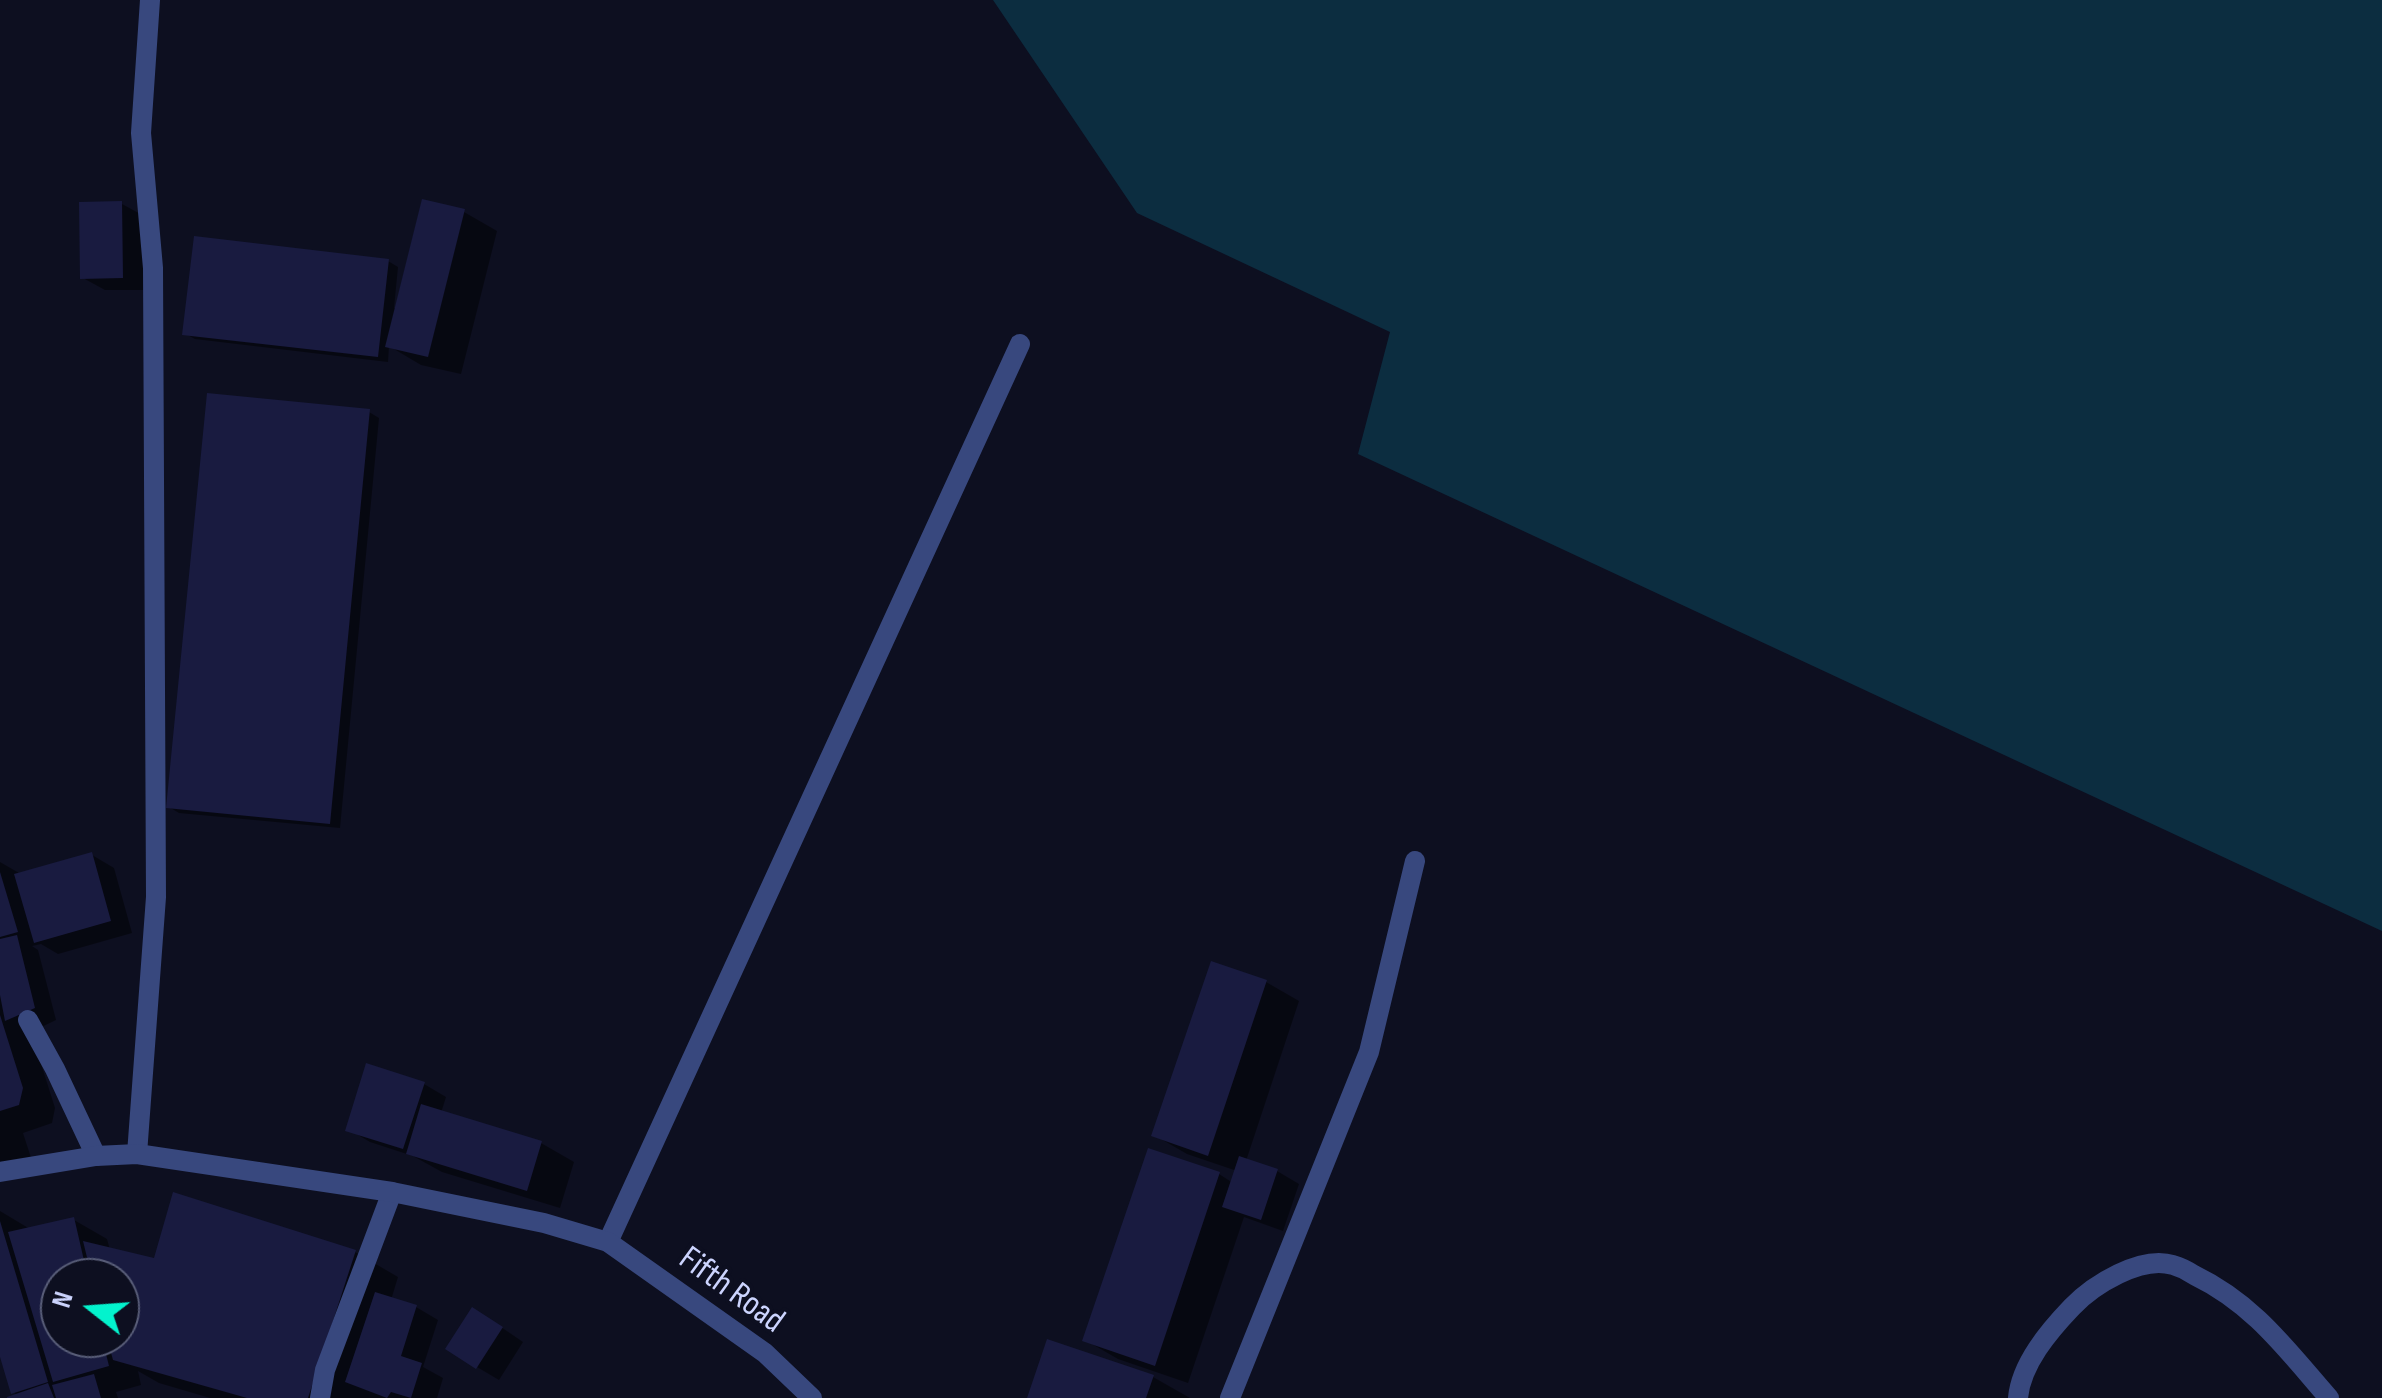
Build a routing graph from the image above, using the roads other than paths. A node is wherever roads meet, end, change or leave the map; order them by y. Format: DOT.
graph roads {
  1 [pos="150,0"];
  2 [pos="1020,344"];
  3 [pos="1415,861"];
  4 [pos="28,1020"];
  5 [pos="137,1154"];
  6 [pos="96,1156"];
  7 [pos="0,1172"];
  8 [pos="392,1192"];
  9 [pos="608,1242"];
  10 [pos="320,1398"];
  11 [pos="812,1398"];
  12 [pos="1230,1398"];
  13 [pos="2018,1398"];
  14 [pos="2329,1398"];
  1 -- 5 [label="street"];
  2 -- 9 [label="street"];
  3 -- 12 [label="street"];
  4 -- 6 [label="street"];
  5 -- 6 [label="street, Fifth Road"];
  5 -- 8 [label="street, Fifth Road"];
  6 -- 7 [label="street, Fifth Road"];
  8 -- 9 [label="street, Fifth Road"];
  8 -- 10 [label="street"];
  9 -- 11 [label="street, Fifth Road"];
  13 -- 14 [label="street"];
}
